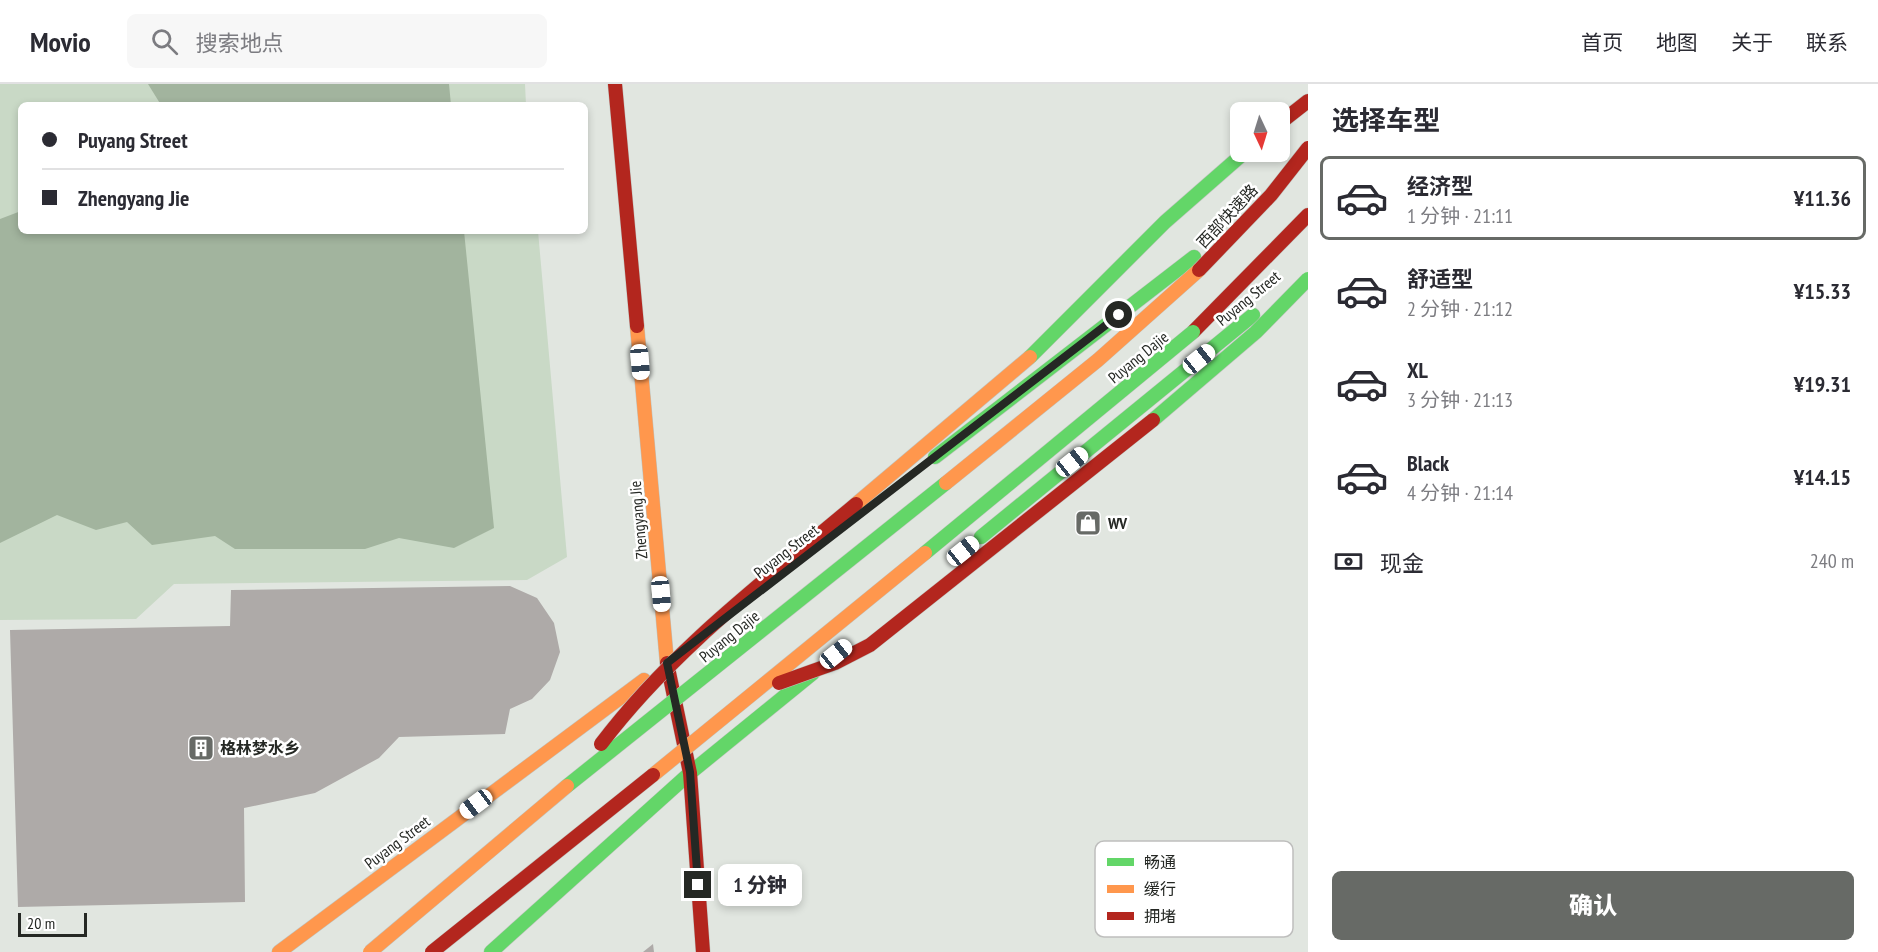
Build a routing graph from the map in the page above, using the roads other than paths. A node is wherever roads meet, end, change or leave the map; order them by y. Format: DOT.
graph roads {
  1 [pos="615,84"];
  2 [pos="1308,101"];
  3 [pos="1290,115"];
  4 [pos="1308,148"];
  5 [pos="1234,162"];
  6 [pos="1308,170"];
  7 [pos="1308,215"];
  8 [pos="1308,271"];
  9 [pos="1308,279"];
  10 [pos="967,548"];
  11 [pos="866,630"];
  12 [pos="667,663"];
  13 [pos="758,691"];
  14 [pos="690,772"];
  15 [pos="570,786"];
  16 [pos="279,952"];
  17 [pos="370,952"];
  18 [pos="432,952"];
  19 [pos="491,952"];
  20 [pos="703,952"];
  1 -- 12 [label="main road, Zhengyang Jie"];
  2 -- 3 [label="main road"];
  4 -- 15 [label="main road, 西部快速路, bridge"];
  5 -- 15 [label="main road, bridge"];
  6 -- 12 [label="main road, Puyang Street"];
  7 -- 13 [label="main road, Puyang Dajie, bridge"];
  8 -- 10 [label="main road, Puyang Street"];
  9 -- 13 [label="main road, bridge"];
  11 -- 14 [label="main road"];
  12 -- 14 [label="main road, Zhengyang Jie"];
  12 -- 16 [label="main road, Puyang Street"];
  13 -- 18 [label="main road, Puyang Dajie, bridge"];
  14 -- 19 [label="main road"];
  14 -- 20 [label="main road, Zhengyang Jie"];
  15 -- 17 [label="main road, bridge"];
}
